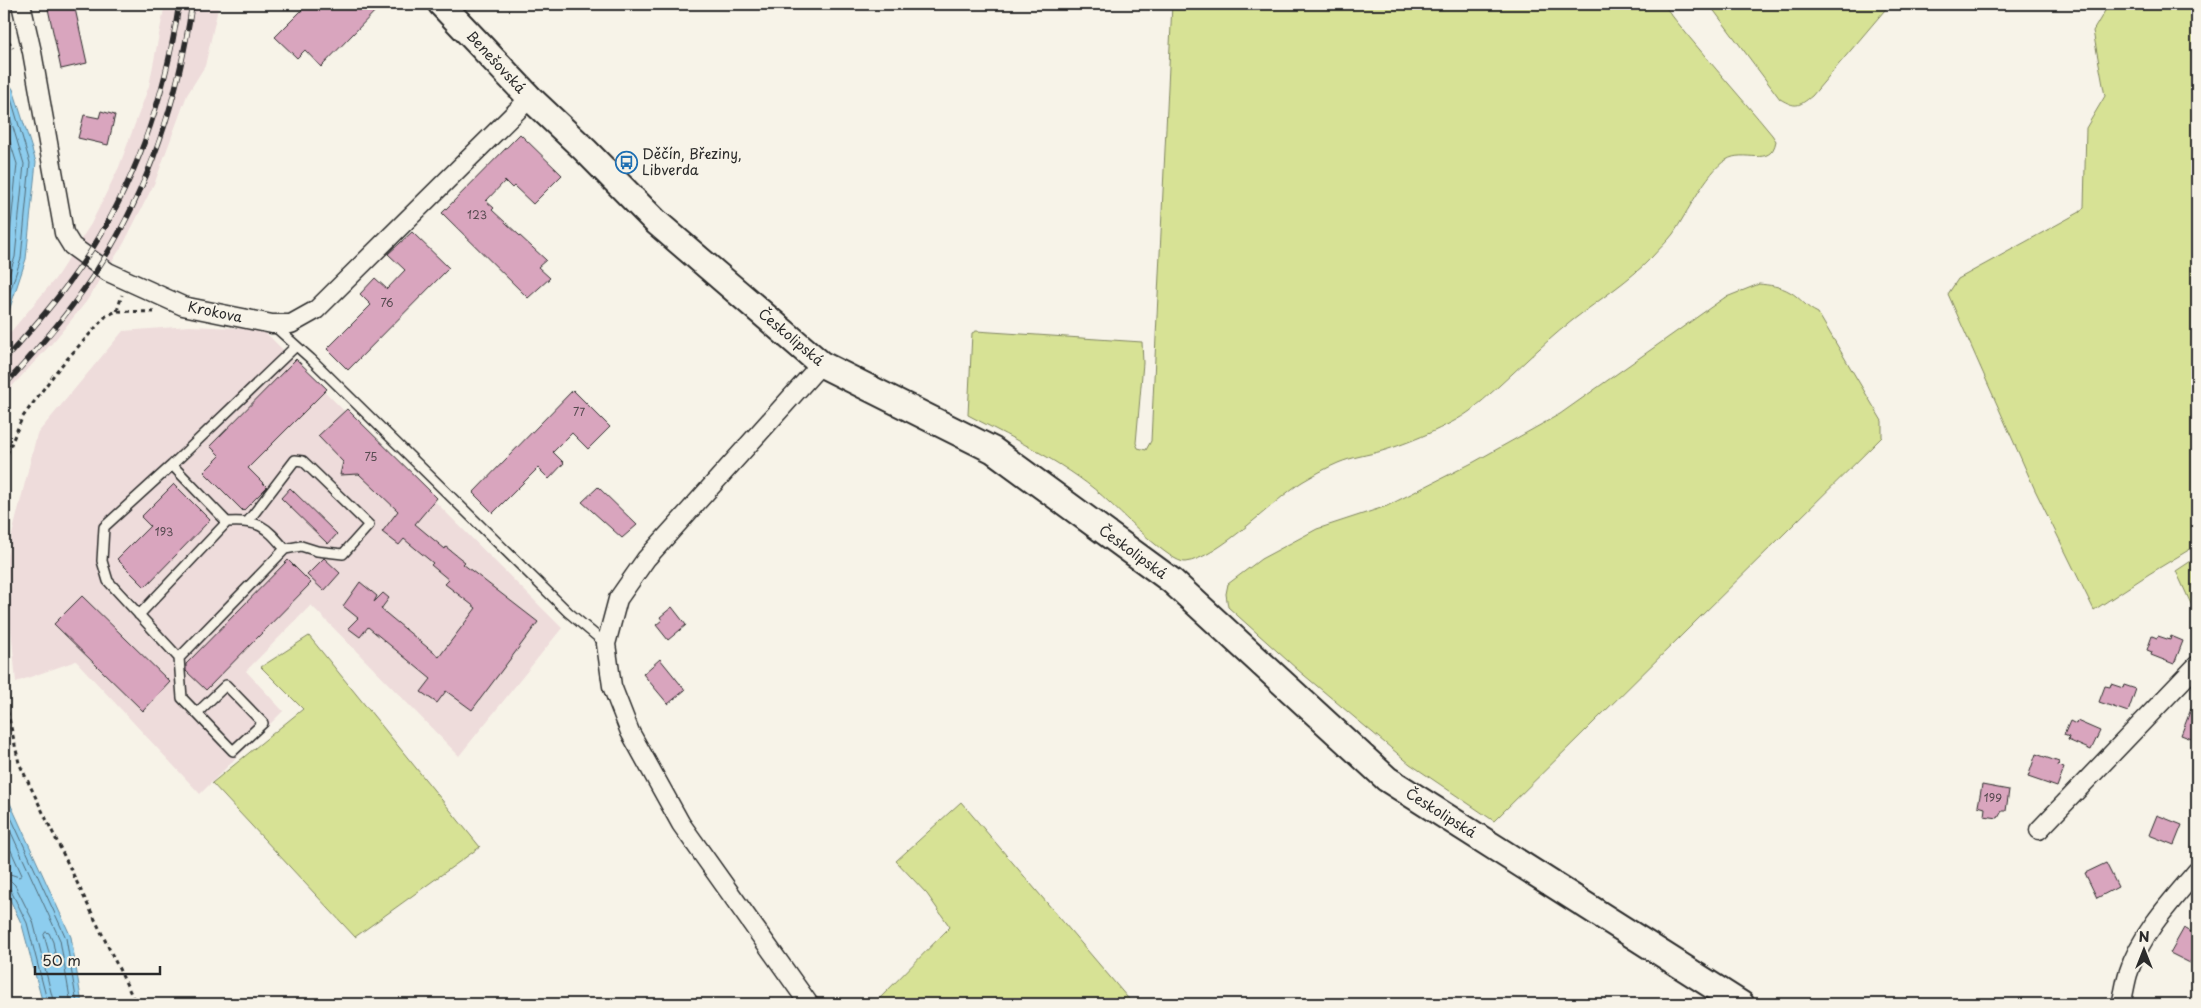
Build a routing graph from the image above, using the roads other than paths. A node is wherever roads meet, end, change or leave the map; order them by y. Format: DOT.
graph roads {
  1 [pos="20,4"];
  2 [pos="441,4"];
  3 [pos="530,98"];
  4 [pos="272,324"];
  5 [pos="296,346"];
  6 [pos="821,364"];
  7 [pos="172,465"];
  8 [pos="249,520"];
  9 [pos="228,522"];
  10 [pos="285,550"];
  11 [pos="139,615"];
  12 [pos="606,644"];
  13 [pos="179,658"];
  14 [pos="2197,665"];
  15 [pos="197,713"];
  16 [pos="2040,830"];
  17 [pos="2197,871"];
  18 [pos="809,1004"];
  19 [pos="1741,1004"];
  20 [pos="2121,1004"];
  1 -- 4 [label="street, Krokova"];
  2 -- 3 [label="main road, Benešovská"];
  3 -- 4 [label="street, Krokova"];
  3 -- 6 [label="main road, Českolipská"];
  4 -- 5 [label="lane"];
  5 -- 7 [label="lane"];
  5 -- 12 [label="lane"];
  6 -- 12 [label="street"];
  6 -- 19 [label="main road, Českolipská"];
  7 -- 9 [label="lane"];
  7 -- 11 [label="lane"];
  8 -- 9 [label="lane"];
  8 -- 10 [label="lane"];
  8 -- 10 [label="lane"];
  9 -- 11 [label="lane"];
  10 -- 13 [label="lane"];
  11 -- 13 [label="lane"];
  12 -- 18 [label="street"];
  13 -- 15 [label="lane"];
  14 -- 16 [label="street"];
  15 -- 15 [label="lane"];
  17 -- 20 [label="street"];
}
